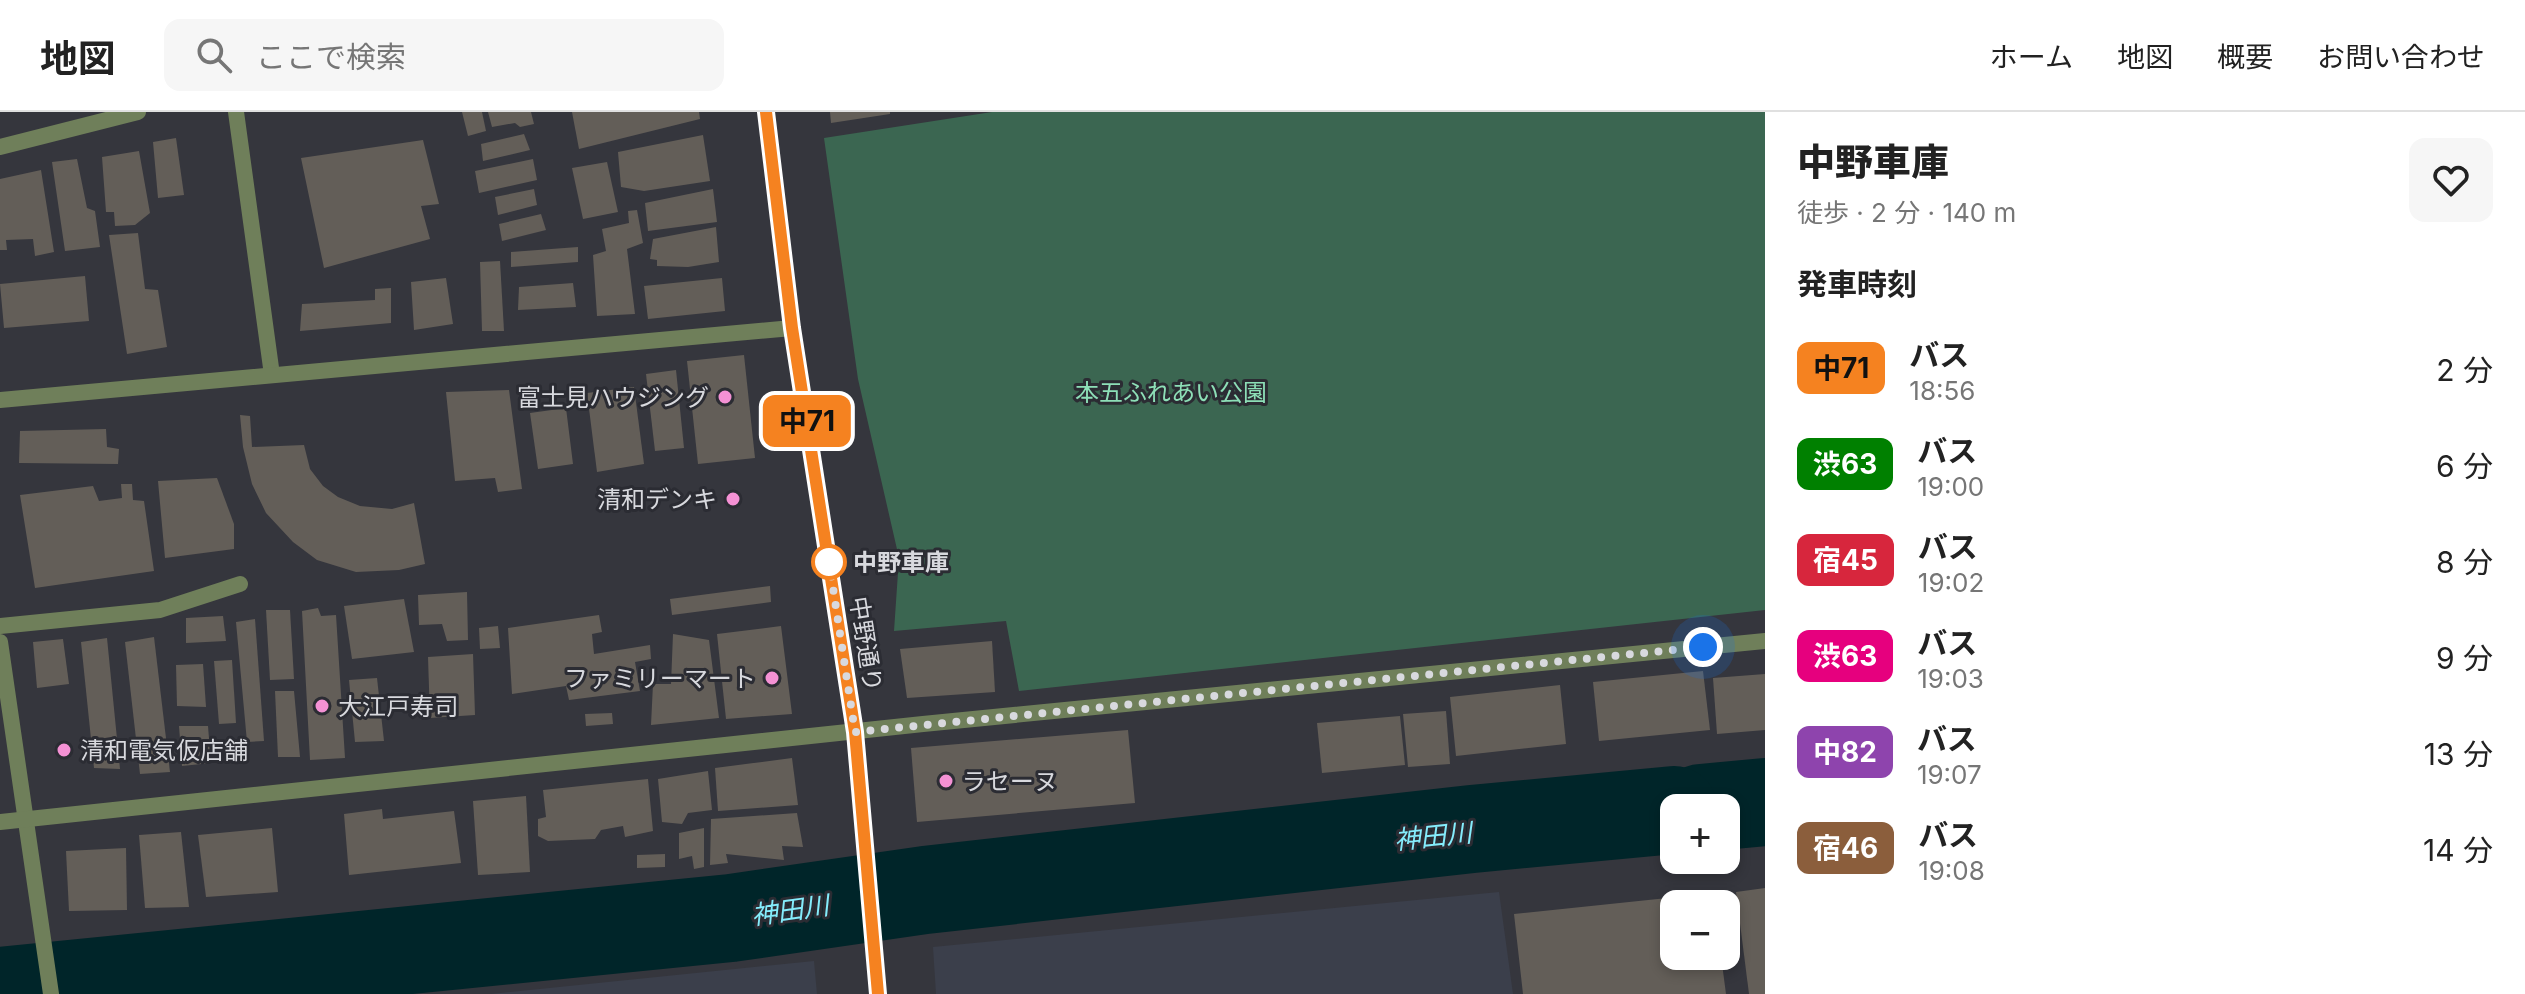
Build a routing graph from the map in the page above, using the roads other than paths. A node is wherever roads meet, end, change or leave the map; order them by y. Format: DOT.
graph roads {
  1 [pos="138,112"];
  2 [pos="236,112"];
  3 [pos="766,112"];
  4 [pos="0,147"];
  5 [pos="792,328"];
  6 [pos="272,375"];
  7 [pos="0,400"];
  8 [pos="240,584"];
  9 [pos="0,626"];
  10 [pos="1765,641"];
  11 [pos="0,642"];
  12 [pos="855,732"];
  13 [pos="26,820"];
  14 [pos="0,822"];
  15 [pos="51,994"];
  16 [pos="878,994"];
  1 -- 4 [label="street"];
  2 -- 6 [label="street"];
  3 -- 5 [label="main road, 中野通り"];
  5 -- 6 [label="street"];
  5 -- 12 [label="main road, 中野通り"];
  6 -- 7 [label="street"];
  8 -- 9 [label="street"];
  10 -- 12 [label="street"];
  11 -- 13 [label="street"];
  12 -- 13 [label="street"];
  12 -- 16 [label="main road, 中野通り"];
  13 -- 14 [label="street"];
  13 -- 15 [label="street"];
}
